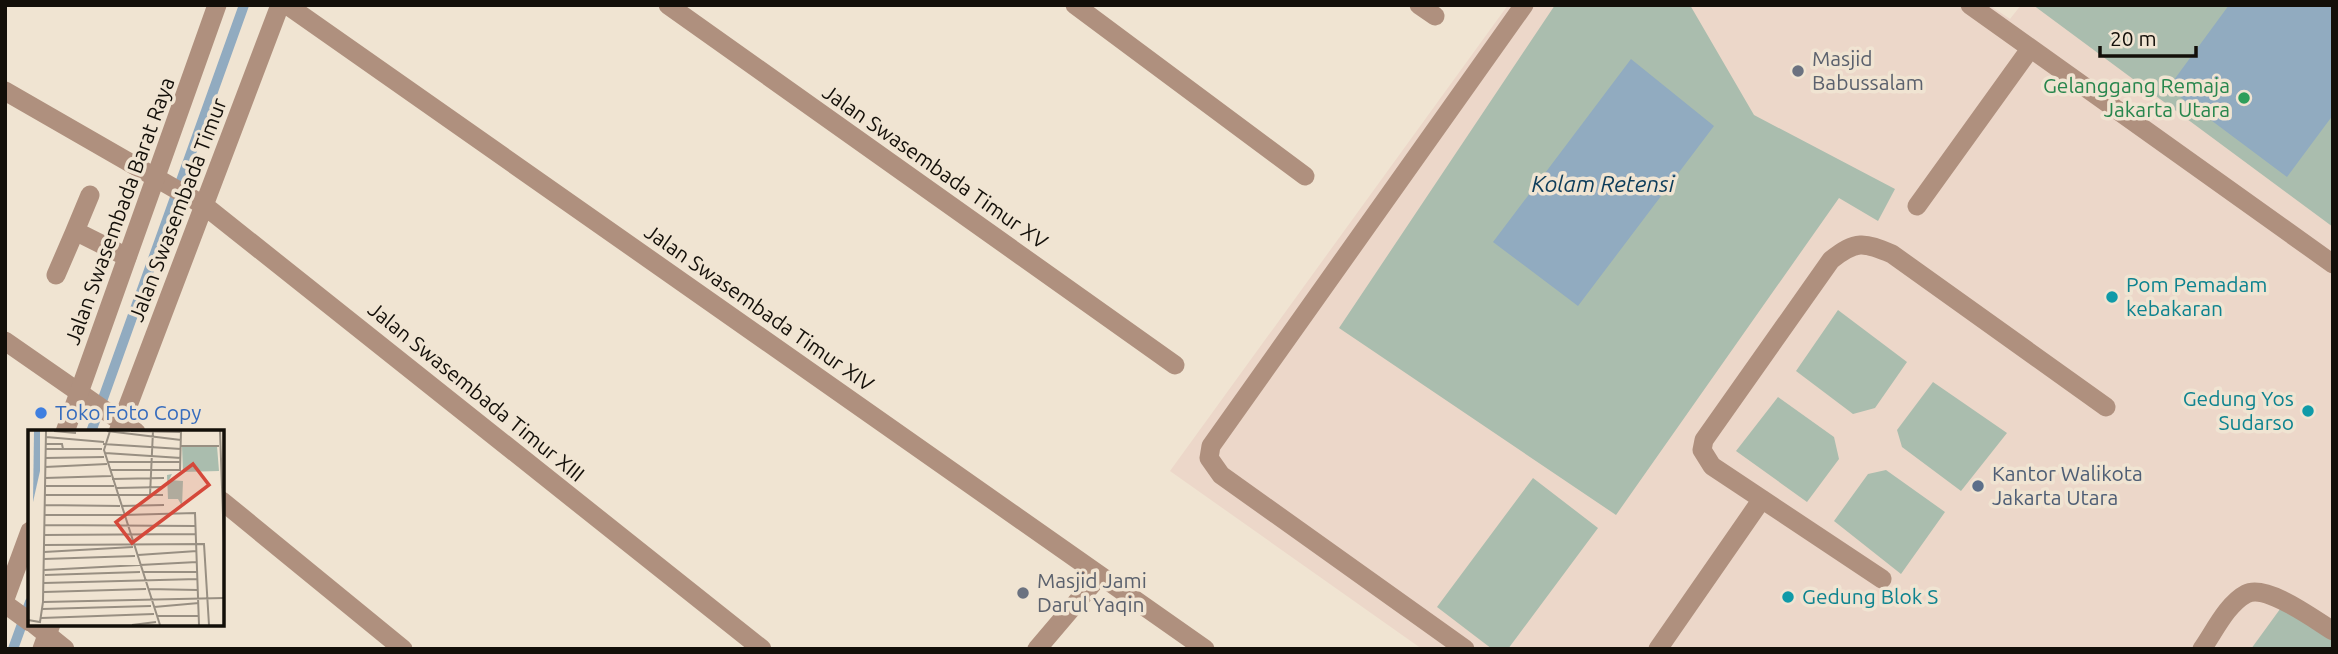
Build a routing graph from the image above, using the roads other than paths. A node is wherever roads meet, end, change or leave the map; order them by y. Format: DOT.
graph roads {
  1 [pos="216,5"];
  2 [pos="280,5"];
  3 [pos="287,5"];
  4 [pos="668,5"];
  5 [pos="1075,5"];
  6 [pos="1524,5"];
  7 [pos="1970,5"];
  8 [pos="2030,49"];
  9 [pos="5,91"];
  10 [pos="1305,176"];
  11 [pos="161,180"];
  12 [pos="90,195"];
  13 [pos="201,203"];
  14 [pos="1917,206"];
  15 [pos="75,231"];
  16 [pos="127,257"];
  17 [pos="2333,264"];
  18 [pos="56,275"];
  19 [pos="5,341"];
  20 [pos="1175,365"];
  21 [pos="83,396"];
  22 [pos="2106,407"];
  23 [pos="123,426"];
  24 [pos="66,430"];
  25 [pos="1762,499"];
  26 [pos="224,503"];
  27 [pos="1099,576"];
  28 [pos="1882,579"];
  29 [pos="35,626"];
  30 [pos="2333,631"];
  31 [pos="65,649"];
  32 [pos="403,649"];
  33 [pos="762,649"];
  34 [pos="1037,649"];
  35 [pos="1205,649"];
  36 [pos="1465,649"];
  37 [pos="1658,649"];
  38 [pos="2202,649"];
  1 -- 11 [label="street, Jalan Swasembada Barat Raya"];
  2 -- 13 [label="street, Jalan Swasembada Timur"];
  3 -- 27 [label="street, Jalan Swasembada Timur XIV"];
  4 -- 20 [label="street, Jalan Swasembada Timur XV"];
  5 -- 10 [label="street"];
  6 -- 36 [label="street"];
  7 -- 8 [label="street"];
  8 -- 14 [label="street"];
  8 -- 17 [label="street"];
  9 -- 11 [label="street, Jalan Swasembada Timur XIII"];
  11 -- 13 [label="street, Jalan Swasembada Timur XIII"];
  11 -- 16 [label="street, Jalan Swasembada Barat Raya"];
  12 -- 15 [label="street"];
  13 -- 23 [label="street, Jalan Swasembada Timur"];
  13 -- 33 [label="street, Jalan Swasembada Timur XIII"];
  15 -- 16 [label="street"];
  15 -- 18 [label="street"];
  16 -- 21 [label="street, Jalan Swasembada Barat Raya"];
  19 -- 21 [label="street"];
  21 -- 23 [label="street"];
  21 -- 24 [label="street, Jalan Swasembada Barat Raya"];
  22 -- 25 [label="street"];
  25 -- 28 [label="street"];
  25 -- 37 [label="street"];
  26 -- 32 [label="street"];
  27 -- 34 [label="street"];
  27 -- 35 [label="street, Jalan Swasembada Timur XIV"];
  29 -- 31 [label="street"];
  30 -- 38 [label="street"];
}
